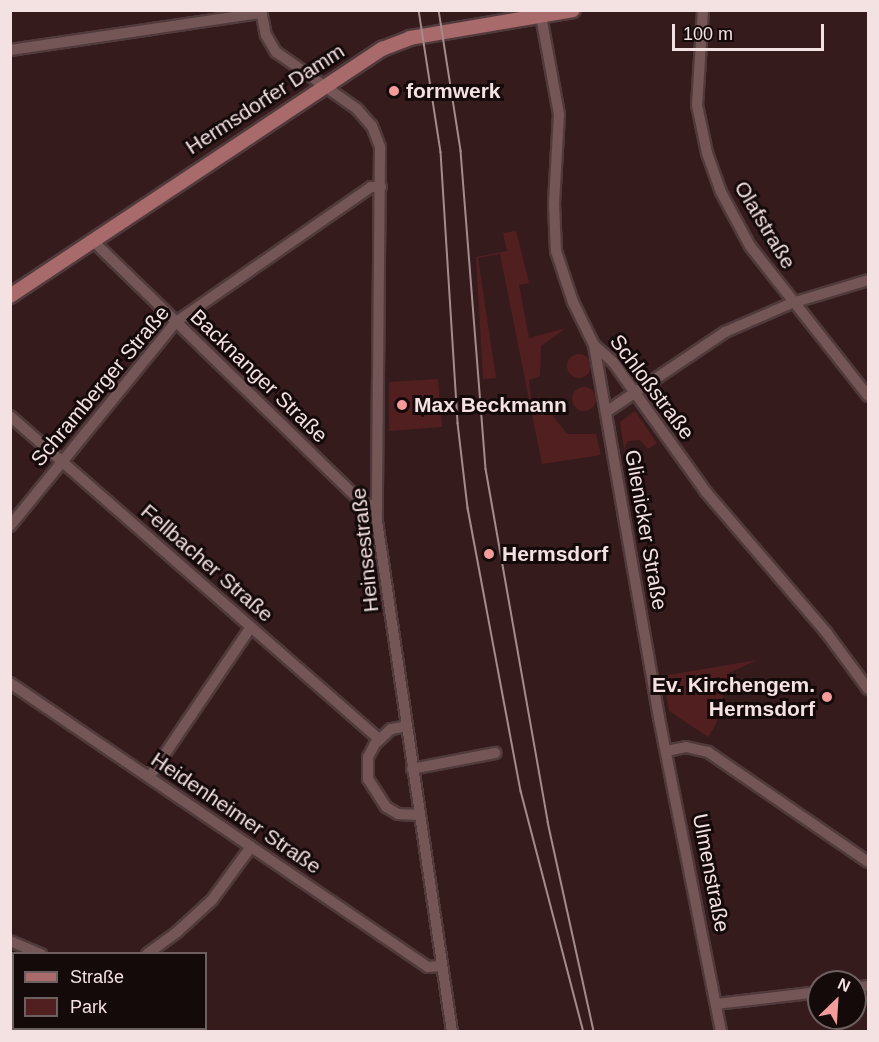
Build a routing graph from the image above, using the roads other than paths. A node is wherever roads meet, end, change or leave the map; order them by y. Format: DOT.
graph roads {
  1 [pos="703,10"];
  2 [pos="566,11"];
  3 [pos="261,12"];
  4 [pos="541,16"];
  5 [pos="10,50"];
  6 [pos="322,87"];
  7 [pos="381,188"];
  8 [pos="93,241"];
  9 [pos="868,280"];
  10 [pos="10,297"];
  11 [pos="792,303"];
  12 [pos="176,322"];
  13 [pos="594,345"];
  14 [pos="635,392"];
  15 [pos="868,396"];
  16 [pos="606,412"];
  17 [pos="10,416"];
  18 [pos="63,462"];
  19 [pos="376,506"];
  20 [pos="10,526"];
  21 [pos="251,627"];
  22 [pos="10,683"];
  23 [pos="868,689"];
  24 [pos="660,722"];
  25 [pos="407,726"];
  26 [pos="379,739"];
  27 [pos="667,751"];
  28 [pos="495,753"];
  29 [pos="412,769"];
  30 [pos="150,776"];
  31 [pos="419,815"];
  32 [pos="251,847"];
  33 [pos="868,862"];
  34 [pos="10,941"];
  35 [pos="36,952"];
  36 [pos="149,952"];
  37 [pos="442,966"];
  38 [pos="807,993"];
  39 [pos="716,1004"];
  40 [pos="452,1032"];
  41 [pos="721,1032"];
  1 -- 11 [label="street, Olafstraße"];
  2 -- 4 [label="main road, Hermsdorfer Damm"];
  3 -- 5 [label="street"];
  3 -- 6 [label="street, Heinsestraße"];
  4 -- 6 [label="main road, Hermsdorfer Damm"];
  4 -- 13 [label="street, Schloßstraße"];
  6 -- 7 [label="street, Heinsestraße"];
  6 -- 8 [label="main road, Hermsdorfer Damm"];
  7 -- 12 [label="street, Schramberger Straße"];
  7 -- 19 [label="street, Heinsestraße"];
  8 -- 10 [label="main road, Hermsdorfer Damm"];
  8 -- 12 [label="street, Backnanger Straße"];
  9 -- 11 [label="street"];
  11 -- 14 [label="street"];
  11 -- 15 [label="street, Olafstraße"];
  12 -- 18 [label="street, Schramberger Straße"];
  12 -- 19 [label="street, Backnanger Straße"];
  13 -- 14 [label="street, Schloßstraße"];
  13 -- 16 [label="street, Glienicker Straße"];
  14 -- 16 [label="street"];
  14 -- 23 [label="street, Schloßstraße"];
  16 -- 24 [label="street, Glienicker Straße"];
  17 -- 18 [label="street, Fellbacher Straße"];
  18 -- 20 [label="street, Schramberger Straße"];
  18 -- 21 [label="street, Fellbacher Straße"];
  19 -- 25 [label="street, Heinsestraße"];
  21 -- 26 [label="street, Fellbacher Straße"];
  21 -- 30 [label="street"];
  22 -- 30 [label="street, Heidenheimer Straße"];
  24 -- 27 [label="street, Ulmenstraße"];
  25 -- 26 [label="street"];
  25 -- 29 [label="street, Heinsestraße"];
  26 -- 31 [label="street"];
  27 -- 33 [label="street"];
  27 -- 39 [label="street, Ulmenstraße"];
  28 -- 29 [label="street"];
  29 -- 31 [label="street, Heinsestraße"];
  30 -- 32 [label="street, Heidenheimer Straße"];
  31 -- 37 [label="street, Heinsestraße"];
  32 -- 36 [label="street"];
  32 -- 37 [label="street, Heidenheimer Straße"];
  34 -- 35 [label="street"];
  37 -- 40 [label="street, Heinsestraße"];
  38 -- 39 [label="street"];
  39 -- 41 [label="street, Ulmenstraße"];
}
